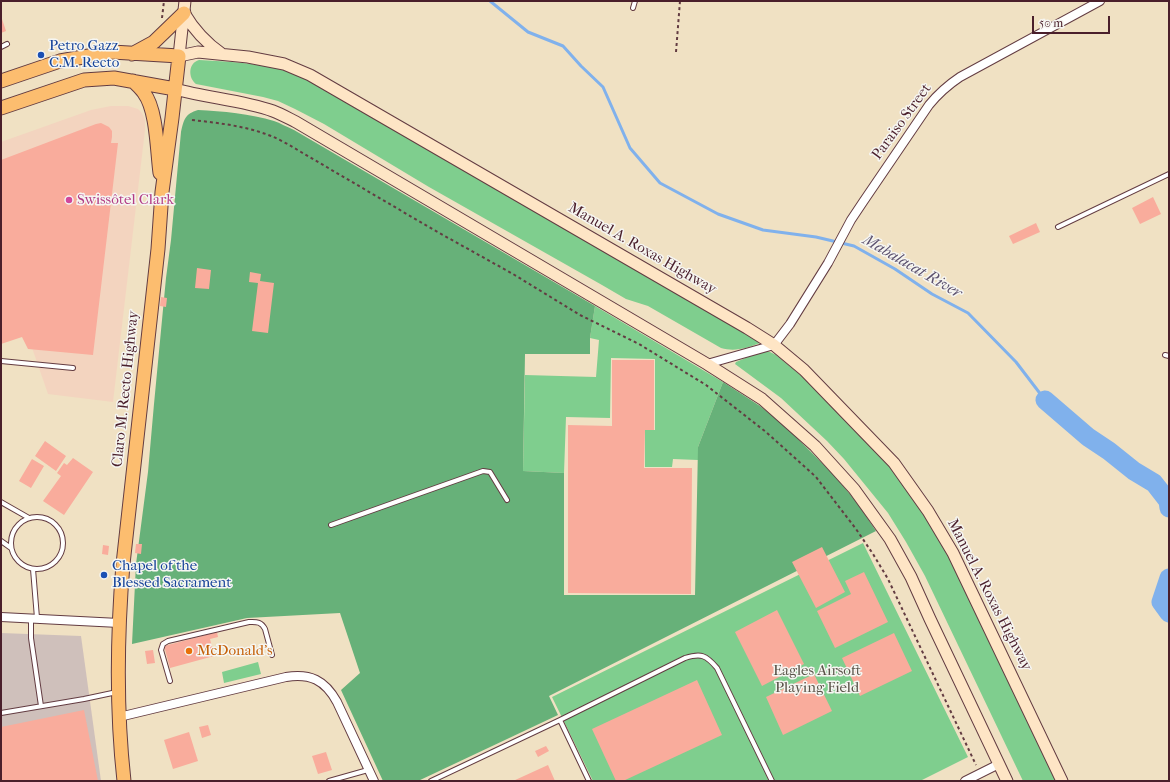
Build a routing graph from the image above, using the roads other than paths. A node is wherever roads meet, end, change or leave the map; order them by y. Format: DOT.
graph roads {
  1 [pos="635,1"];
  2 [pos="1100,1"];
  3 [pos="185,7"];
  4 [pos="633,8"];
  5 [pos="7,44"];
  6 [pos="1,46"];
  7 [pos="132,54"];
  8 [pos="222,54"];
  9 [pos="179,56"];
  10 [pos="1,81"];
  11 [pos="133,81"];
  12 [pos="175,89"];
  13 [pos="1,108"];
  14 [pos="1169,174"];
  15 [pos="162,192"];
  16 [pos="1058,227"];
  17 [pos="774,345"];
  18 [pos="1,361"];
  19 [pos="708,364"];
  20 [pos="74,368"];
  21 [pos="507,500"];
  22 [pos="1,502"];
  23 [pos="29,518"];
  24 [pos="331,525"];
  25 [pos="1,541"];
  26 [pos="11,548"];
  27 [pos="33,569"];
  28 [pos="1,617"];
  29 [pos="34,618"];
  30 [pos="119,623"];
  31 [pos="272,655"];
  32 [pos="170,681"];
  33 [pos="118,692"];
  34 [pos="41,706"];
  35 [pos="1,713"];
  36 [pos="119,717"];
  37 [pos="560,720"];
  38 [pos="999,764"];
  39 [pos="369,770"];
  40 [pos="124,781"];
  41 [pos="329,781"];
  42 [pos="374,781"];
  43 [pos="431,781"];
  44 [pos="589,781"];
  45 [pos="772,781"];
  46 [pos="965,781"];
  47 [pos="1007,781"];
  48 [pos="1062,781"];
  1 -- 4 [label="lane"];
  2 -- 17 [label="street, Paraiso Street"];
  3 -- 7 [label="main road"];
  3 -- 8 [label="main road"];
  3 -- 9 [label="main road, Claro M. Recto Highway"];
  5 -- 6 [label="lane"];
  7 -- 9 [label="main road, Manuel A. Roxas Highway"];
  7 -- 10 [label="main road, Manuel A. Roxas Highway"];
  8 -- 9 [label="main road, Manuel A. Roxas Highway"];
  8 -- 17 [label="main road, Manuel A. Roxas Highway"];
  9 -- 12 [label="main road, Claro M. Recto Highway"];
  11 -- 12 [label="main road"];
  11 -- 13 [label="main road"];
  11 -- 15 [label="main road"];
  12 -- 15 [label="main road, Claro M. Recto Highway"];
  12 -- 19 [label="main road"];
  14 -- 16 [label="lane"];
  15 -- 30 [label="main road, Claro M. Recto Highway"];
  17 -- 19 [label="street"];
  17 -- 48 [label="main road, Manuel A. Roxas Highway"];
  18 -- 20 [label="lane"];
  19 -- 38 [label="main road"];
  21 -- 24 [label="lane"];
  22 -- 23 [label="lane"];
  23 -- 26 [label="lane"];
  23 -- 27 [label="lane"];
  25 -- 26 [label="lane"];
  26 -- 27 [label="lane"];
  27 -- 29 [label="lane"];
  28 -- 29 [label="street"];
  29 -- 30 [label="street"];
  29 -- 34 [label="lane"];
  30 -- 33 [label="main road, Claro M. Recto Highway"];
  31 -- 32 [label="lane"];
  33 -- 34 [label="lane"];
  33 -- 36 [label="main road, Claro M. Recto Highway"];
  34 -- 35 [label="lane"];
  36 -- 39 [label="street"];
  36 -- 40 [label="main road, Claro M. Recto Highway"];
  37 -- 43 [label="lane"];
  37 -- 44 [label="lane"];
  37 -- 45 [label="lane"];
  38 -- 46 [label="street"];
  38 -- 47 [label="main road"];
  39 -- 41 [label="lane"];
  39 -- 42 [label="street"];
}
